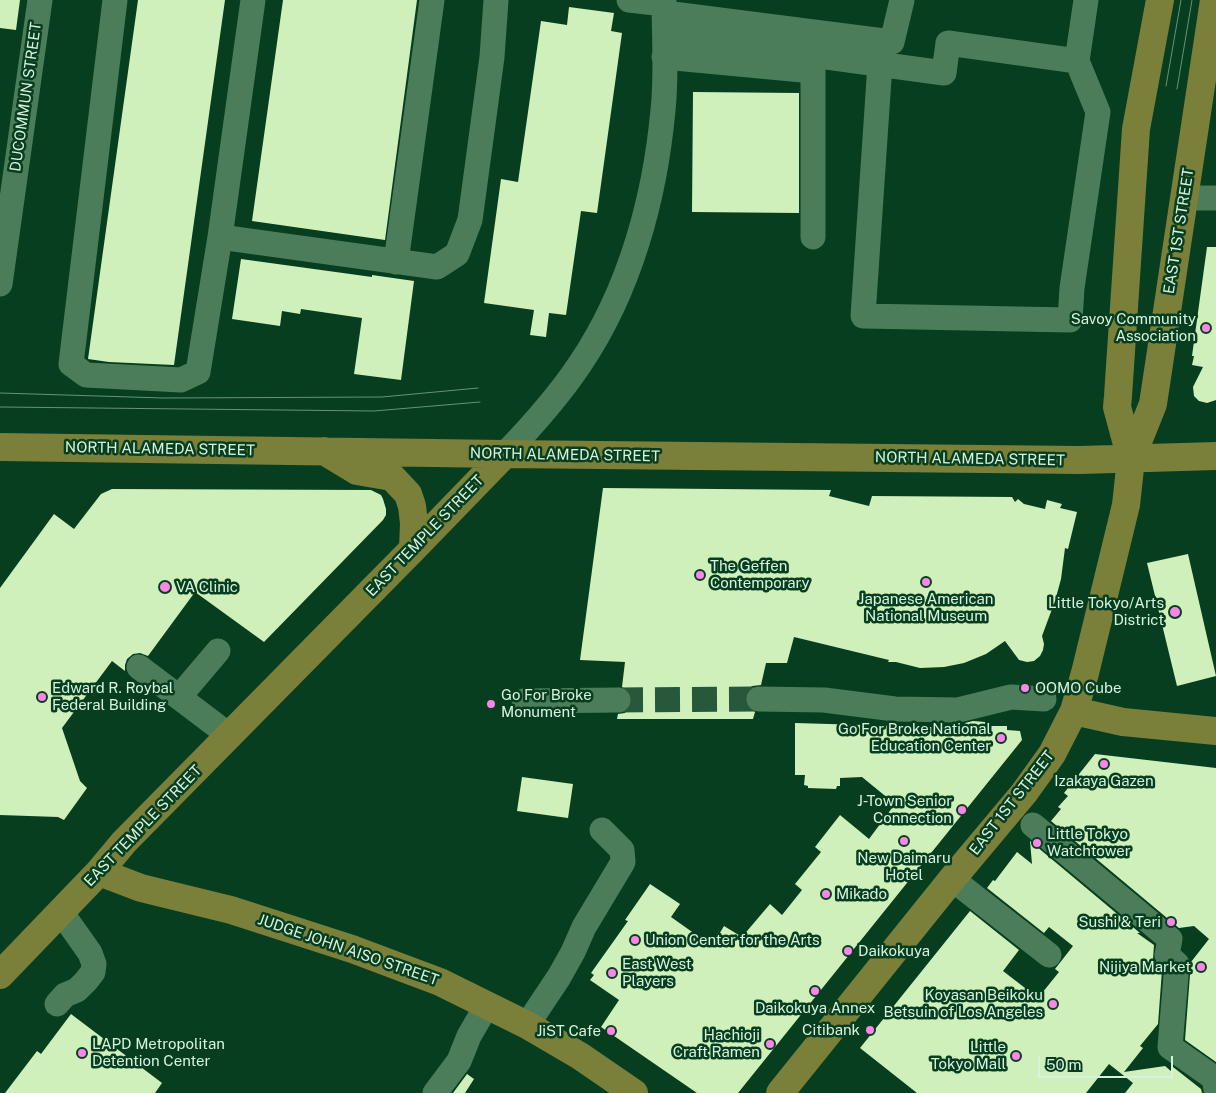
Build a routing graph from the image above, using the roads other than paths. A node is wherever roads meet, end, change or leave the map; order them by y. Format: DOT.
graph roads {
  1 [pos="40,0"];
  2 [pos="115,0"];
  3 [pos="253,0"];
  4 [pos="432,0"];
  5 [pos="496,0"];
  6 [pos="629,0"];
  7 [pos="902,0"];
  8 [pos="1086,0"];
  9 [pos="1160,0"];
  10 [pos="1214,0"];
  11 [pos="664,22"];
  12 [pos="1077,61"];
  13 [pos="880,64"];
  14 [pos="1184,198"];
  15 [pos="1216,198"];
  16 [pos="220,237"];
  17 [pos="813,237"];
  18 [pos="396,262"];
  19 [pos="0,284"];
  20 [pos="0,447"];
  21 [pos="323,451"];
  22 [pos="505,454"];
  23 [pos="1216,456"];
  24 [pos="1130,458"];
  25 [pos="413,549"];
  26 [pos="218,651"];
  27 [pos="139,667"];
  28 [pos="179,697"];
  29 [pos="759,699"];
  30 [pos="1044,699"];
  31 [pos="618,700"];
  32 [pos="524,701"];
  33 [pos="1074,711"];
  34 [pos="1216,732"];
  35 [pos="230,736"];
  36 [pos="1033,825"];
  37 [pos="602,830"];
  38 [pos="99,872"];
  39 [pos="952,879"];
  40 [pos="61,912"];
  41 [pos="1049,955"];
  42 [pos="0,975"];
  43 [pos="57,1004"];
  44 [pos="488,1005"];
  45 [pos="527,1025"];
  46 [pos="469,1036"];
  47 [pos="1216,1089"];
  48 [pos="422,1093"];
  49 [pos="435,1093"];
  50 [pos="634,1093"];
  51 [pos="780,1093"];
  1 -- 19 [label="street, DUCOMMUN STREET"];
  2 -- 16 [label="street"];
  3 -- 16 [label="street"];
  4 -- 18 [label="street"];
  5 -- 18 [label="street"];
  6 -- 11 [label="street"];
  7 -- 11 [label="street"];
  8 -- 12 [label="street"];
  9 -- 24 [label="main road, EAST 1ST STREET"];
  10 -- 14 [label="main road, EAST 1ST STREET"];
  11 -- 13 [label="street"];
  11 -- 17 [label="street"];
  11 -- 22 [label="street, EAST TEMPLE STREET"];
  12 -- 13 [label="street"];
  12 -- 13 [label="street"];
  14 -- 15 [label="street"];
  14 -- 24 [label="main road, EAST 1ST STREET"];
  16 -- 18 [label="street"];
  20 -- 21 [label="main road, NORTH ALAMEDA STREET"];
  21 -- 22 [label="main road, NORTH ALAMEDA STREET"];
  21 -- 25 [label="main road"];
  22 -- 24 [label="main road, NORTH ALAMEDA STREET"];
  22 -- 25 [label="main road, EAST TEMPLE STREET"];
  23 -- 24 [label="main road, NORTH ALAMEDA STREET"];
  24 -- 33 [label="main road, EAST 1ST STREET"];
  25 -- 35 [label="main road, EAST TEMPLE STREET"];
  26 -- 28 [label="street"];
  27 -- 28 [label="street"];
  28 -- 35 [label="street"];
  29 -- 30 [label="street"];
  31 -- 32 [label="street"];
  33 -- 34 [label="main road"];
  33 -- 39 [label="main road, EAST 1ST STREET"];
  35 -- 38 [label="main road, EAST TEMPLE STREET"];
  36 -- 47 [label="street"];
  37 -- 45 [label="street"];
  38 -- 40 [label="main road, EAST TEMPLE STREET"];
  38 -- 44 [label="main road, JUDGE JOHN AISO STREET"];
  39 -- 41 [label="street"];
  39 -- 51 [label="main road, EAST 1ST STREET"];
  40 -- 42 [label="main road, EAST TEMPLE STREET"];
  40 -- 43 [label="street"];
  44 -- 45 [label="main road, JUDGE JOHN AISO STREET"];
  44 -- 46 [label="street"];
  45 -- 50 [label="main road, JUDGE JOHN AISO STREET"];
  46 -- 48 [label="street"];
  46 -- 49 [label="street"];
}
